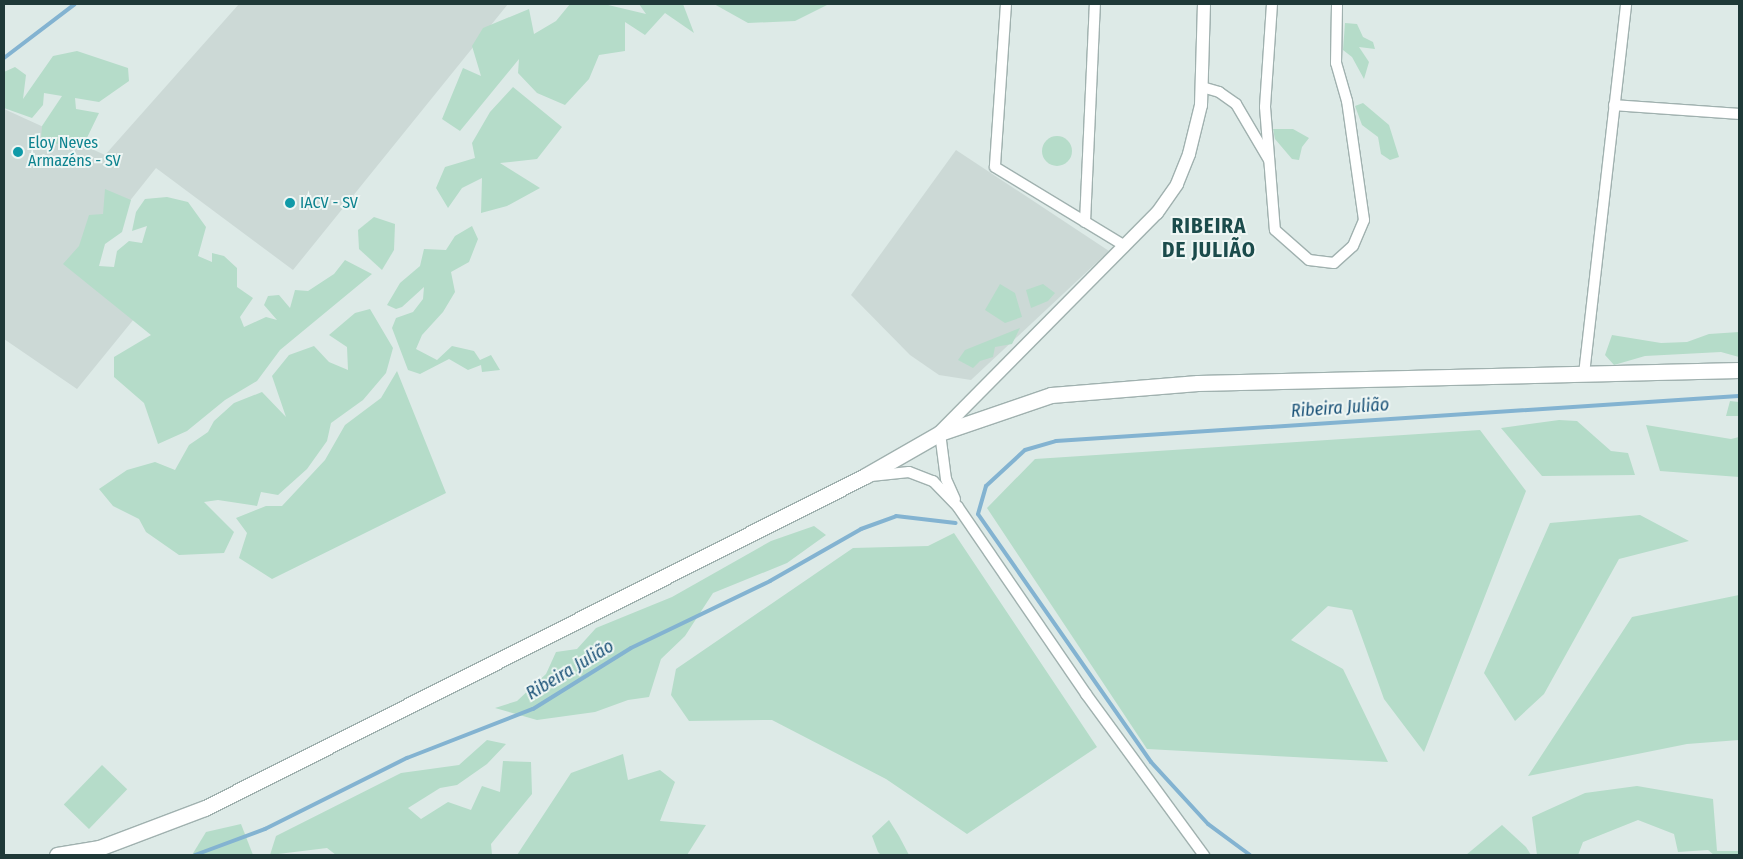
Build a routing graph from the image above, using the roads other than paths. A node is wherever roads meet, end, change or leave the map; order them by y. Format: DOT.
graph roads {
  1 [pos="1006,4"];
  2 [pos="1095,4"];
  3 [pos="1204,4"];
  4 [pos="1272,4"];
  5 [pos="1337,4"];
  6 [pos="1626,4"];
  7 [pos="1202,87"];
  8 [pos="1614,105"];
  9 [pos="1739,114"];
  10 [pos="1272,165"];
  11 [pos="1085,222"];
  12 [pos="1125,246"];
  13 [pos="1739,370"];
  14 [pos="1584,374"];
  15 [pos="940,433"];
  16 [pos="865,476"];
  17 [pos="958,507"];
  18 [pos="57,855"];
  19 [pos="1204,855"];
  1 -- 11 [label="street"];
  2 -- 11 [label="street"];
  3 -- 7 [label="street"];
  4 -- 10 [label="street"];
  5 -- 10 [label="street"];
  6 -- 8 [label="street"];
  7 -- 10 [label="street"];
  7 -- 12 [label="street"];
  8 -- 9 [label="street"];
  8 -- 14 [label="street"];
  11 -- 12 [label="street"];
  12 -- 15 [label="street"];
  13 -- 14 [label="main road"];
  14 -- 15 [label="main road"];
  15 -- 16 [label="main road"];
  15 -- 17 [label="street"];
  16 -- 17 [label="street"];
  16 -- 18 [label="main road"];
  17 -- 19 [label="street"];
}
